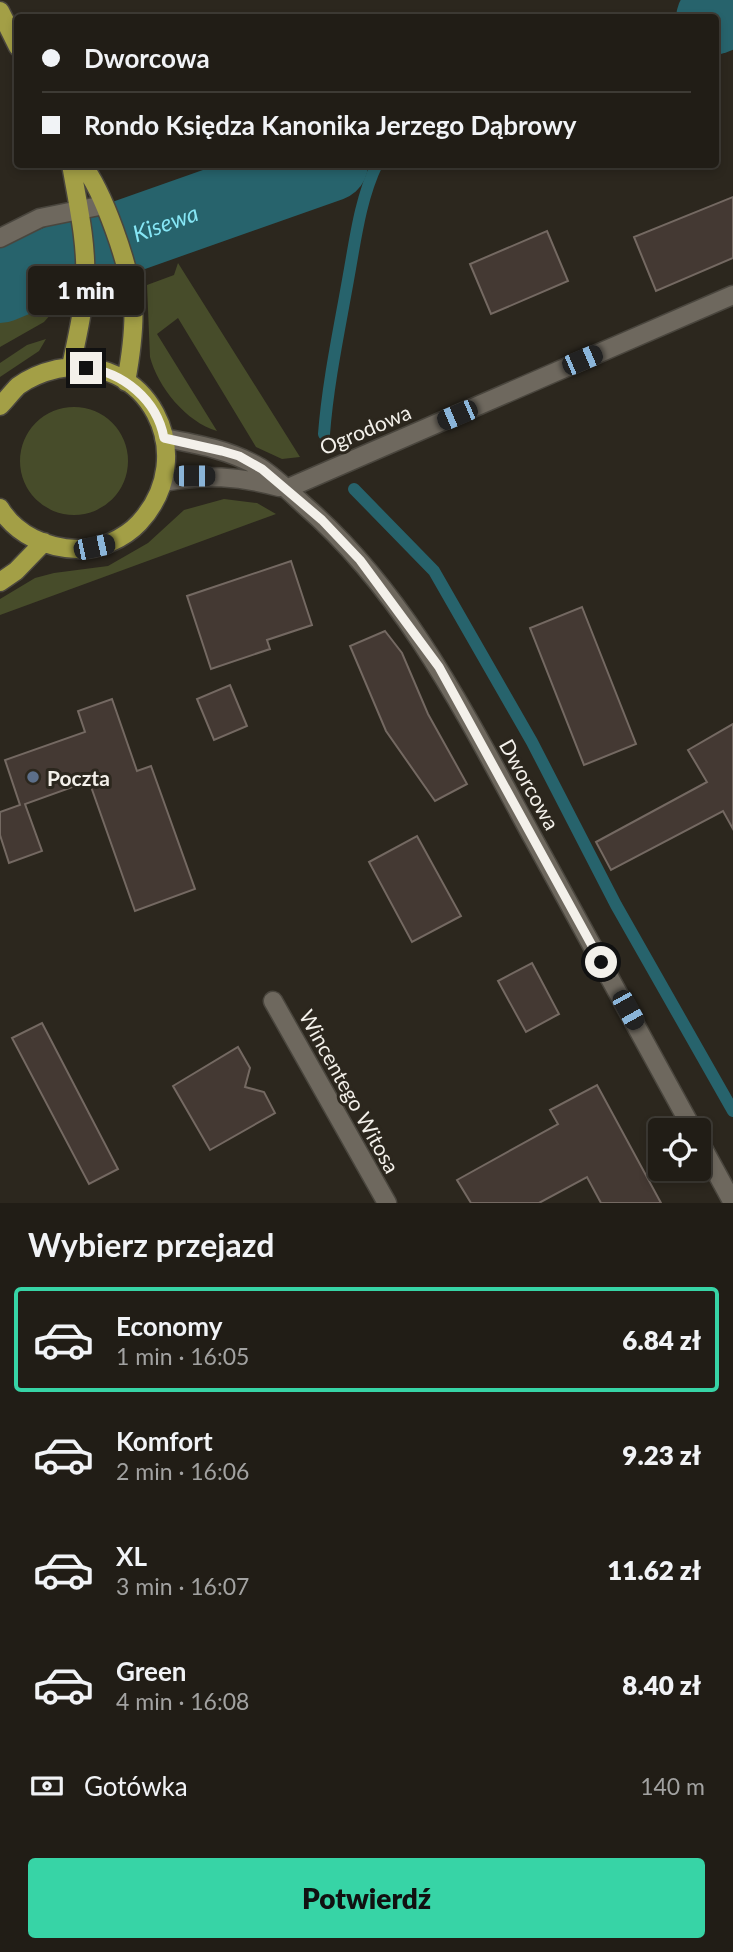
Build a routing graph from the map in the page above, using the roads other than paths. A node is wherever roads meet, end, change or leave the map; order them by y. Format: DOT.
graph roads {
  1 [pos="0,11"];
  2 [pos="14,39"];
  3 [pos="72,168"];
  4 [pos="84,168"];
  5 [pos="104,205"];
  6 [pos="79,209"];
  7 [pos="0,238"];
  8 [pos="733,295"];
  9 [pos="71,366"];
  10 [pos="126,382"];
  11 [pos="0,406"];
  12 [pos="164,438"];
  13 [pos="164,482"];
  14 [pos="286,489"];
  15 [pos="0,508"];
  16 [pos="44,542"];
  17 [pos="0,582"];
  18 [pos="274,1000"];
  19 [pos="686,1118"];
  20 [pos="711,1163"];
  21 [pos="387,1203"];
  22 [pos="733,1203"];
  1 -- 2 [label="main road"];
  3 -- 6 [label="main road"];
  4 -- 5 [label="main road"];
  5 -- 6 [label="street"];
  5 -- 10 [label="main road"];
  6 -- 7 [label="street"];
  6 -- 9 [label="main road"];
  8 -- 14 [label="street, Ogrodowa"];
  9 -- 10 [label="main road"];
  9 -- 11 [label="main road"];
  10 -- 12 [label="main road"];
  12 -- 13 [label="main road"];
  12 -- 14 [label="street, Dworcowa"];
  13 -- 14 [label="street, Dworcowa"];
  13 -- 16 [label="main road"];
  14 -- 19 [label="street, Dworcowa"];
  15 -- 16 [label="main road"];
  16 -- 17 [label="main road"];
  18 -- 21 [label="street, Wincentego Witosa"];
  20 -- 22 [label="street"];
}
